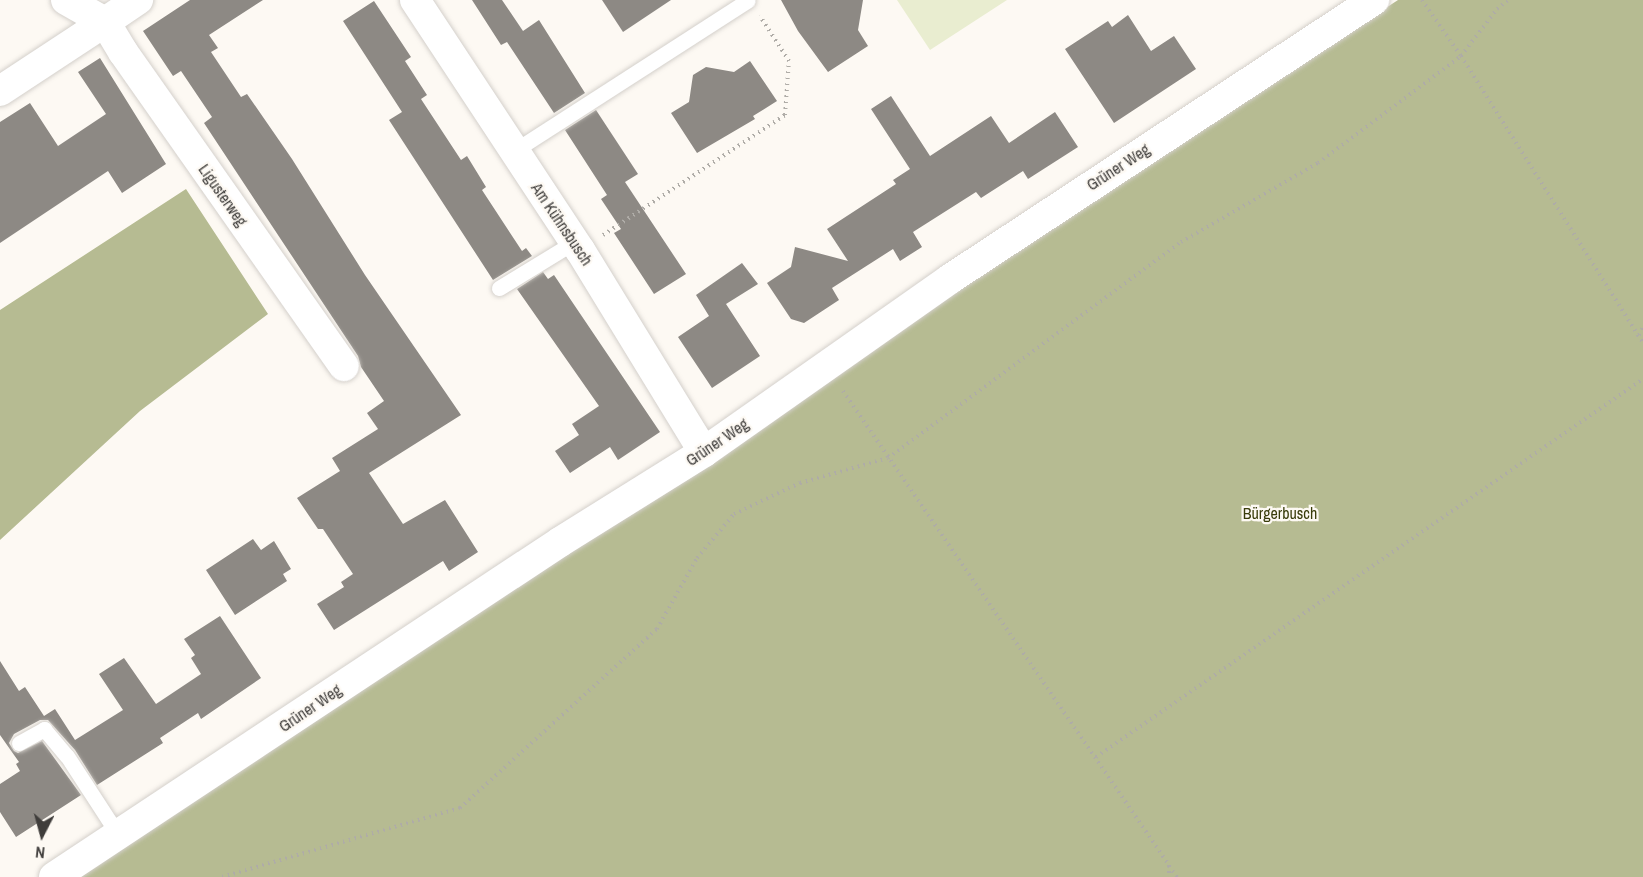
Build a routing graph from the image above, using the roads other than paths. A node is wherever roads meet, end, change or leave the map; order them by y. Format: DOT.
graph roads {
  1 [pos="66,0"];
  2 [pos="138,0"];
  3 [pos="415,0"];
  4 [pos="1374,0"];
  5 [pos="752,4"];
  6 [pos="105,22"];
  7 [pos="0,91"];
  8 [pos="514,151"];
  9 [pos="577,246"];
  10 [pos="499,288"];
  11 [pos="344,366"];
  12 [pos="704,452"];
  13 [pos="19,742"];
  14 [pos="119,836"];
  15 [pos="54,877"];
  1 -- 6 [label="street, Ligusterweg"];
  2 -- 6 [label="street"];
  3 -- 8 [label="street, Am Kühnsbusch"];
  4 -- 12 [label="street, Grüner Weg"];
  5 -- 8 [label="lane"];
  6 -- 7 [label="street"];
  6 -- 11 [label="street, Ligusterweg"];
  8 -- 9 [label="street, Am Kühnsbusch"];
  9 -- 10 [label="lane"];
  9 -- 12 [label="street, Am Kühnsbusch"];
  12 -- 14 [label="street, Grüner Weg"];
  13 -- 14 [label="lane"];
  14 -- 15 [label="street, Grüner Weg"];
}
